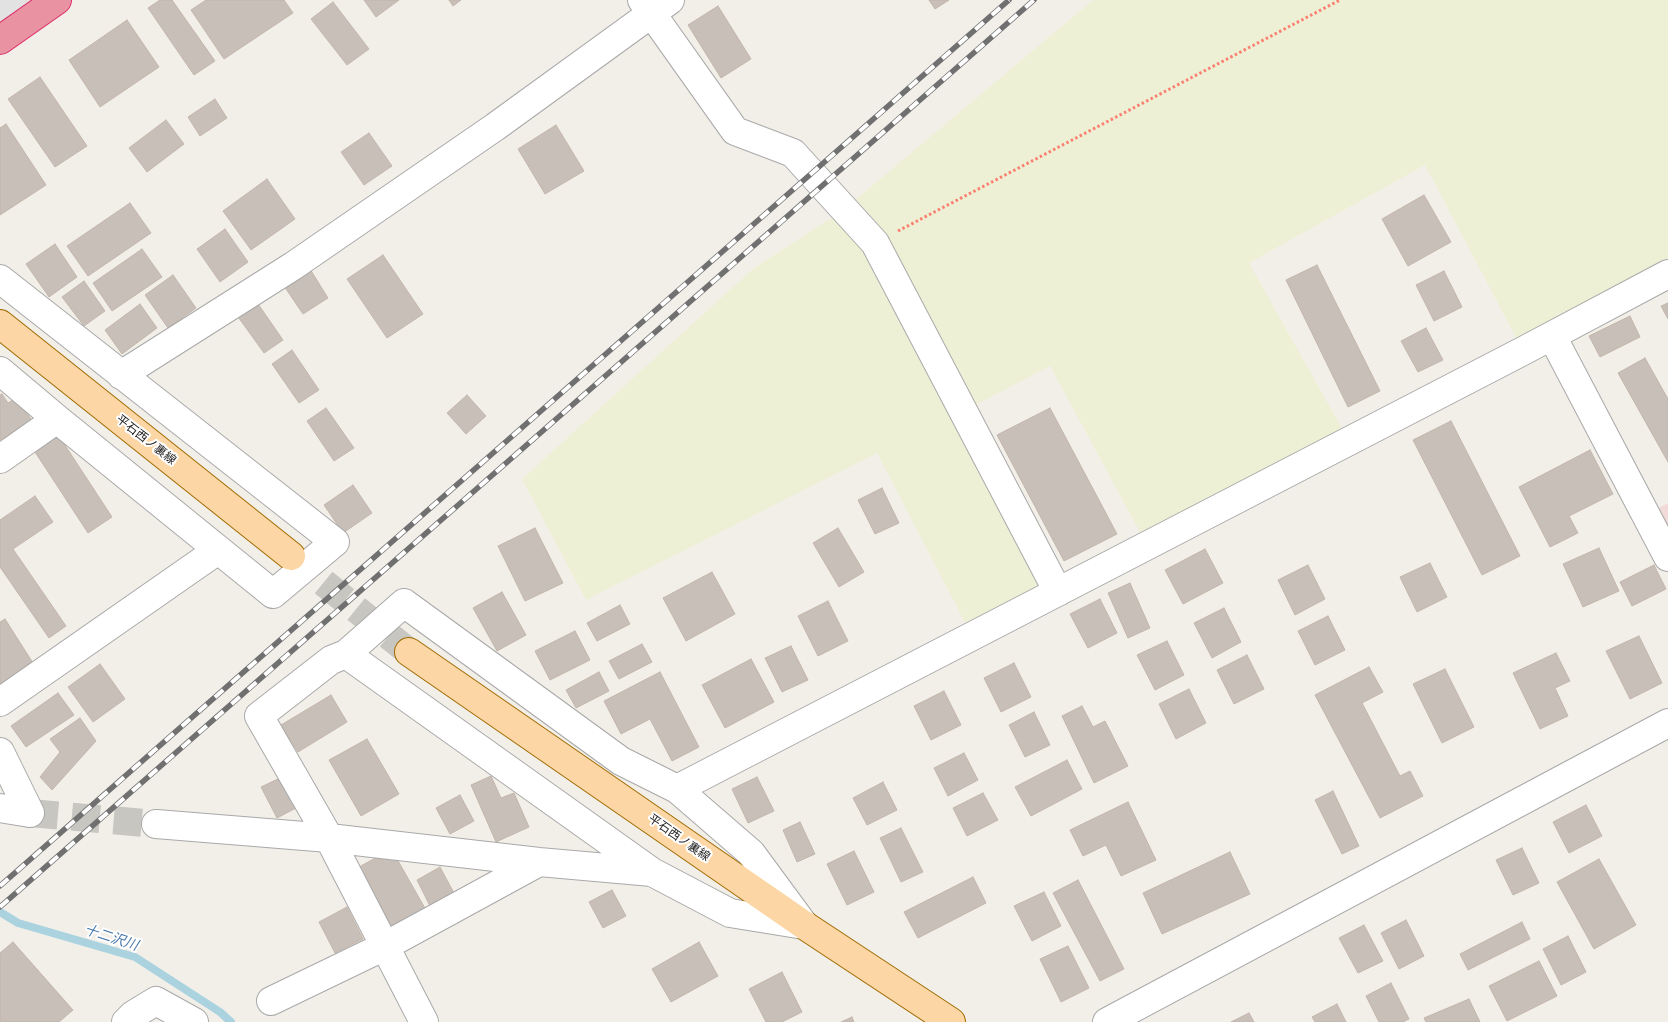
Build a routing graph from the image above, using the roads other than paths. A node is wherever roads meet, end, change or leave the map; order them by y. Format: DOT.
graph roads {
  1 [pos="57,0"];
  2 [pos="654,4"];
  3 [pos="0,40"];
  4 [pos="1668,274"];
  5 [pos="0,279"];
  6 [pos="0,324"];
  7 [pos="1552,336"];
  8 [pos="0,371"];
  9 [pos="121,375"];
  10 [pos="57,420"];
  11 [pos="0,459"];
  12 [pos="218,550"];
  13 [pos="291,556"];
  14 [pos="1668,557"];
  15 [pos="1058,592"];
  16 [pos="409,652"];
  17 [pos="346,654"];
  18 [pos="0,702"];
  19 [pos="1668,723"];
  20 [pos="0,752"];
  21 [pos="677,789"];
  22 [pos="0,808"];
  23 [pos="156,824"];
  24 [pos="329,838"];
  25 [pos="539,862"];
  26 [pos="652,872"];
  27 [pos="804,924"];
  28 [pos="385,946"];
  29 [pos="271,1001"];
  30 [pos="126,1022"];
  31 [pos="194,1022"];
  32 [pos="424,1022"];
  33 [pos="950,1022"];
  34 [pos="1107,1022"];
  1 -- 3 [label="highway"];
  2 -- 9 [label="street"];
  2 -- 15 [label="street"];
  4 -- 7 [label="street"];
  5 -- 9 [label="street"];
  6 -- 13 [label="main road, 平石西ノ裏線"];
  7 -- 14 [label="street"];
  7 -- 15 [label="street"];
  8 -- 10 [label="street"];
  9 -- 12 [label="street"];
  10 -- 11 [label="street"];
  10 -- 12 [label="street"];
  12 -- 18 [label="street"];
  15 -- 21 [label="street"];
  16 -- 27 [label="main road, 平石西ノ裏線"];
  17 -- 21 [label="street"];
  17 -- 24 [label="street"];
  17 -- 26 [label="street"];
  19 -- 34 [label="street"];
  20 -- 22 [label="street"];
  21 -- 27 [label="street"];
  23 -- 24 [label="street"];
  24 -- 25 [label="street"];
  24 -- 28 [label="street"];
  25 -- 26 [label="street"];
  25 -- 28 [label="street"];
  26 -- 27 [label="street"];
  27 -- 33 [label="main road, 平石西ノ裏線"];
  28 -- 29 [label="street"];
  28 -- 32 [label="street"];
  30 -- 31 [label="street"];
}
